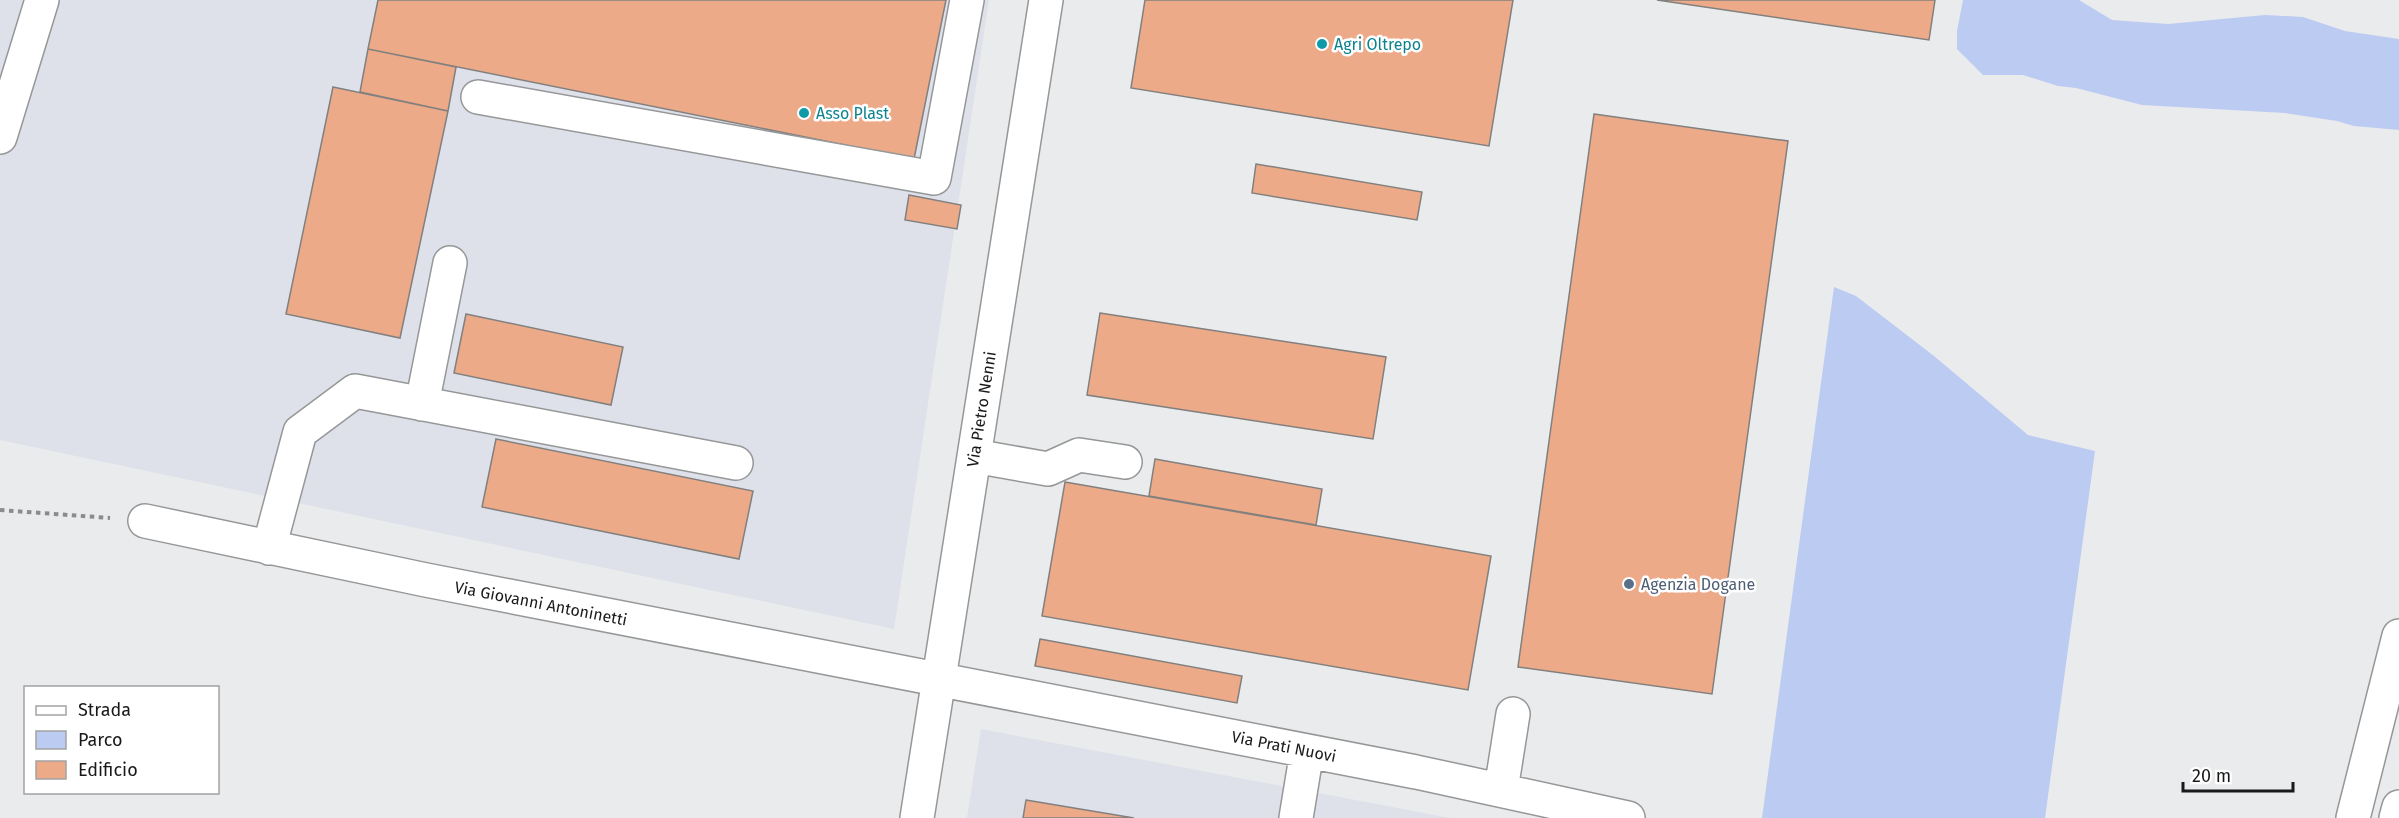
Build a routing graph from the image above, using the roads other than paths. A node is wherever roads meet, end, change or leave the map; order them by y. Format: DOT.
graph roads {
  1 [pos="42,0"];
  2 [pos="966,0"];
  3 [pos="1046,0"];
  4 [pos="478,97"];
  5 [pos="0,138"];
  6 [pos="450,263"];
  7 [pos="422,404"];
  8 [pos="974,456"];
  9 [pos="1125,462"];
  10 [pos="736,463"];
  11 [pos="145,521"];
  12 [pos="270,548"];
  13 [pos="2399,636"];
  14 [pos="938,680"];
  15 [pos="1513,714"];
  16 [pos="1307,751"];
  17 [pos="1502,790"];
  18 [pos="2399,807"];
  19 [pos="917,818"];
  20 [pos="1296,818"];
  21 [pos="1628,818"];
  22 [pos="2353,818"];
  23 [pos="2396,818"];
  1 -- 5 [label="street"];
  2 -- 4 [label="street"];
  3 -- 8 [label="street, Via Pietro Nenni"];
  6 -- 7 [label="street"];
  7 -- 10 [label="street"];
  7 -- 12 [label="street"];
  8 -- 9 [label="street"];
  8 -- 14 [label="street, Via Pietro Nenni"];
  11 -- 12 [label="street, Via Giovanni Antoninetti"];
  12 -- 14 [label="street, Via Giovanni Antoninetti"];
  13 -- 22 [label="street"];
  14 -- 16 [label="street, Via Prati Nuovi"];
  14 -- 19 [label="street, Via Pietro Nenni"];
  15 -- 17 [label="street"];
  16 -- 17 [label="street, Via Prati Nuovi"];
  16 -- 20 [label="street"];
  17 -- 21 [label="street, Via Prati Nuovi"];
  18 -- 23 [label="street"];
}
